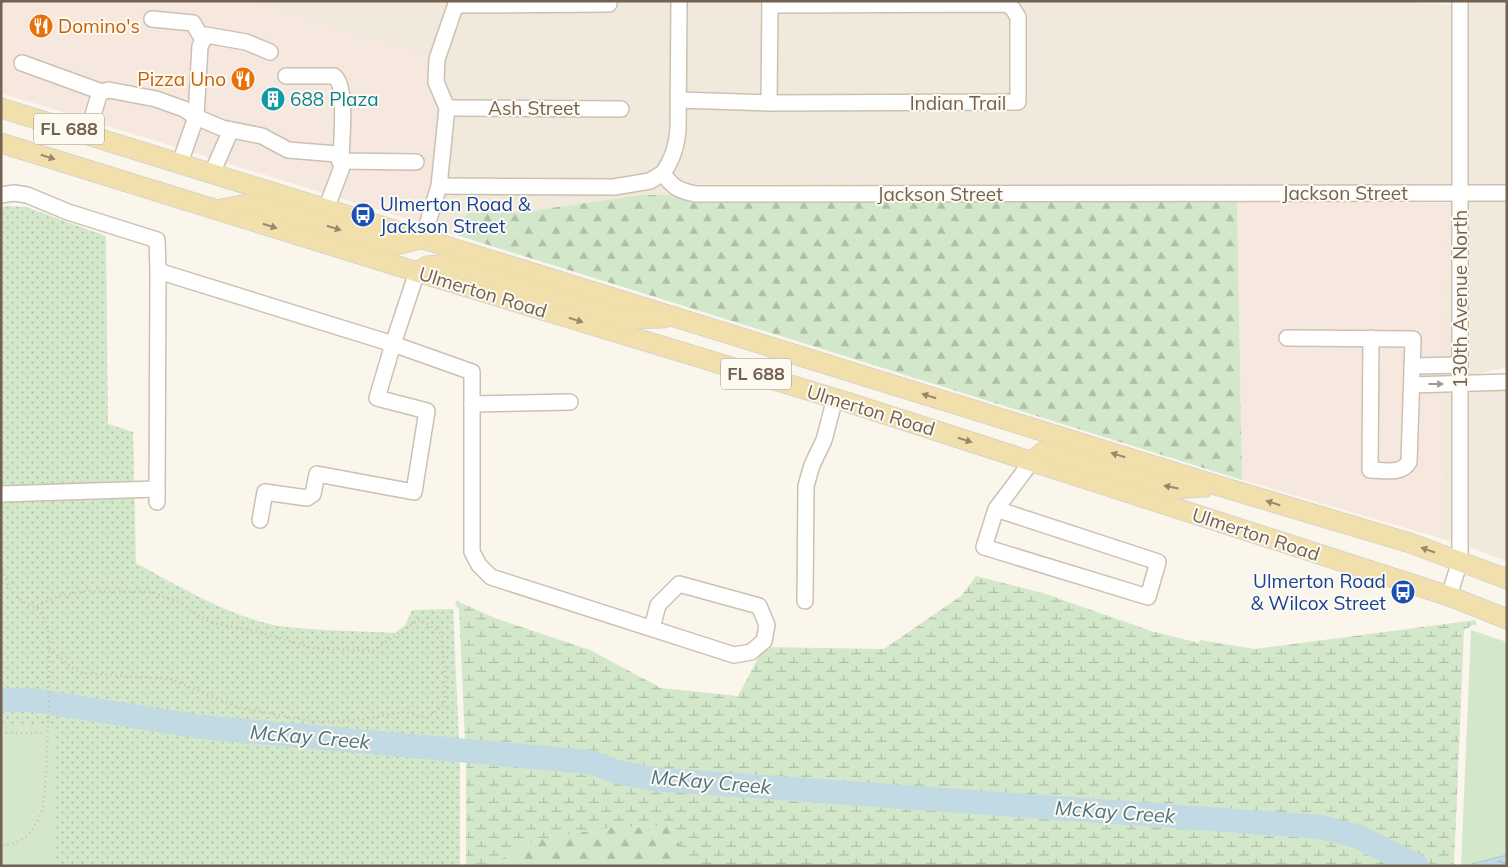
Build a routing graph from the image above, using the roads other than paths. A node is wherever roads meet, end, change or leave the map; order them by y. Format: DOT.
graph roads {
  1 [pos="679,1"];
  2 [pos="1460,1"];
  3 [pos="456,3"];
  4 [pos="770,3"];
  5 [pos="609,4"];
  6 [pos="152,19"];
  7 [pos="203,40"];
  8 [pos="270,52"];
  9 [pos="22,62"];
  10 [pos="286,76"];
  11 [pos="102,92"];
  12 [pos="679,100"];
  13 [pos="769,103"];
  14 [pos="1,108"];
  15 [pos="447,108"];
  16 [pos="621,109"];
  17 [pos="196,117"];
  18 [pos="231,130"];
  19 [pos="87,135"];
  20 [pos="1,143"];
  21 [pos="341,161"];
  22 [pos="416,162"];
  23 [pos="180,163"];
  24 [pos="212,173"];
  25 [pos="663,173"];
  26 [pos="439,186"];
  27 [pos="1507,192"];
  28 [pos="1460,193"];
  29 [pos="1,195"];
  30 [pos="326,209"];
  31 [pos="220,210"];
  32 [pos="423,238"];
  33 [pos="158,271"];
  34 [pos="417,272"];
  35 [pos="680,318"];
  36 [pos="1287,338"];
  37 [pos="1371,338"];
  38 [pos="392,344"];
  39 [pos="1460,365"];
  40 [pos="1412,366"];
  41 [pos="1507,382"];
  42 [pos="1412,384"];
  43 [pos="1460,384"];
  44 [pos="835,398"];
  45 [pos="570,402"];
  46 [pos="472,404"];
  47 [pos="1032,461"];
  48 [pos="1219,486"];
  49 [pos="1,494"];
  50 [pos="996,509"];
  51 [pos="260,520"];
  52 [pos="1460,561"];
  53 [pos="1507,579"];
  54 [pos="1449,596"];
  55 [pos="805,601"];
  56 [pos="1507,618"];
  57 [pos="652,628"];
  1 -- 12 [label="street"];
  2 -- 28 [label="street, 130th Avenue North"];
  3 -- 5 [label="street"];
  3 -- 15 [label="street"];
  4 -- 13 [label="street"];
  4 -- 13 [label="street, Indian Trail"];
  6 -- 7 [label="street"];
  7 -- 8 [label="street"];
  7 -- 17 [label="street"];
  9 -- 11 [label="street"];
  10 -- 21 [label="street"];
  11 -- 17 [label="street"];
  11 -- 19 [label="street"];
  12 -- 13 [label="street, Indian Trail"];
  12 -- 25 [label="street"];
  14 -- 19 [label="main road, Ulmerton Road / FL 688"];
  15 -- 16 [label="street, Ash Street"];
  15 -- 26 [label="street"];
  17 -- 18 [label="street"];
  17 -- 23 [label="street"];
  18 -- 21 [label="street"];
  18 -- 24 [label="street"];
  19 -- 23 [label="main road, Ulmerton Road / FL 688"];
  20 -- 31 [label="main road, Ulmerton Road / FL 688, one-way"];
  21 -- 22 [label="street"];
  21 -- 30 [label="street"];
  23 -- 24 [label="main road, Ulmerton Road / FL 688"];
  24 -- 30 [label="main road, Ulmerton Road / FL 688"];
  25 -- 26 [label="street"];
  25 -- 28 [label="street, Jackson Street"];
  26 -- 32 [label="street"];
  27 -- 28 [label="street, Jackson Street"];
  28 -- 39 [label="street, 130th Avenue North"];
  29 -- 33 [label="street"];
  30 -- 32 [label="main road, Ulmerton Road / FL 688"];
  31 -- 32 [label="main road, one-way"];
  31 -- 34 [label="main road, Ulmerton Road / FL 688, one-way"];
  32 -- 35 [label="main road, Ulmerton Road / FL 688"];
  33 -- 38 [label="street"];
  33 -- 49 [label="street"];
  34 -- 35 [label="main road"];
  34 -- 38 [label="street"];
  34 -- 44 [label="main road, Ulmerton Road / FL 688, one-way"];
  48 -- 35 [label="main road, Ulmerton Road / FL 688, one-way"];
  36 -- 37 [label="street"];
  37 -- 40 [label="street"];
  37 -- 42 [label="street"];
  38 -- 46 [label="street"];
  38 -- 51 [label="street"];
  39 -- 40 [label="street"];
  39 -- 43 [label="street, 130th Avenue North"];
  40 -- 42 [label="street"];
  41 -- 43 [label="street"];
  42 -- 43 [label="street, one-way"];
  43 -- 52 [label="street, 130th Avenue North"];
  44 -- 47 [label="main road, Ulmerton Road / FL 688, one-way"];
  44 -- 55 [label="street"];
  45 -- 46 [label="street"];
  46 -- 57 [label="street"];
  48 -- 47 [label="main road, one-way"];
  47 -- 50 [label="street"];
  47 -- 54 [label="main road, Ulmerton Road / FL 688"];
  52 -- 48 [label="main road, Ulmerton Road / FL 688, one-way"];
  50 -- 50 [label="street"];
  52 -- 53 [label="main road, Ulmerton Road / FL 688"];
  52 -- 54 [label="street, 130th Avenue North"];
  54 -- 56 [label="main road, Ulmerton Road / FL 688"];
  57 -- 57 [label="street"];
}
